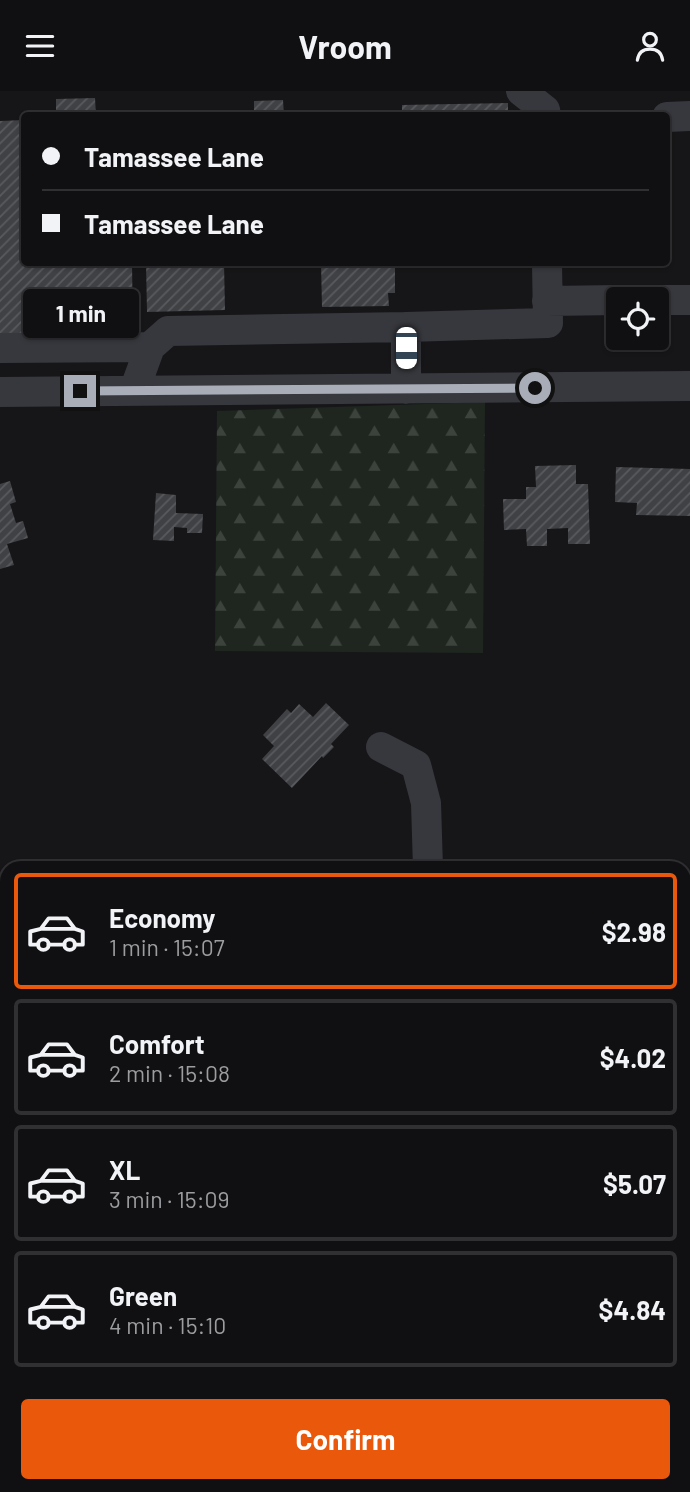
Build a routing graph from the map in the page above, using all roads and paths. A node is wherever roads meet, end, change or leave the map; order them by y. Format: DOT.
graph roads {
  1 [pos="521,91"];
  2 [pos="545,112"];
  3 [pos="690,116"];
  4 [pos="670,117"];
  5 [pos="547,266"];
  6 [pos="606,300"];
  7 [pos="669,300"];
  8 [pos="690,300"];
  9 [pos="547,301"];
  10 [pos="406,327"];
  11 [pos="150,347"];
  12 [pos="0,348"];
  13 [pos="690,386"];
  14 [pos="406,389"];
  15 [pos="134,391"];
  16 [pos="0,392"];
  17 [pos="382,747"];
  18 [pos="428,861"];
  1 -- 2 [label="street"];
  3 -- 4 [label="street"];
  5 -- 9 [label="street"];
  6 -- 9 [label="street"];
  7 -- 8 [label="street"];
  9 -- 10 [label="street"];
  10 -- 11 [label="street"];
  10 -- 14 [label="street"];
  11 -- 12 [label="street"];
  11 -- 15 [label="street"];
  13 -- 14 [label="street"];
  14 -- 15 [label="street"];
  15 -- 16 [label="street"];
  17 -- 18 [label="street"];
}
